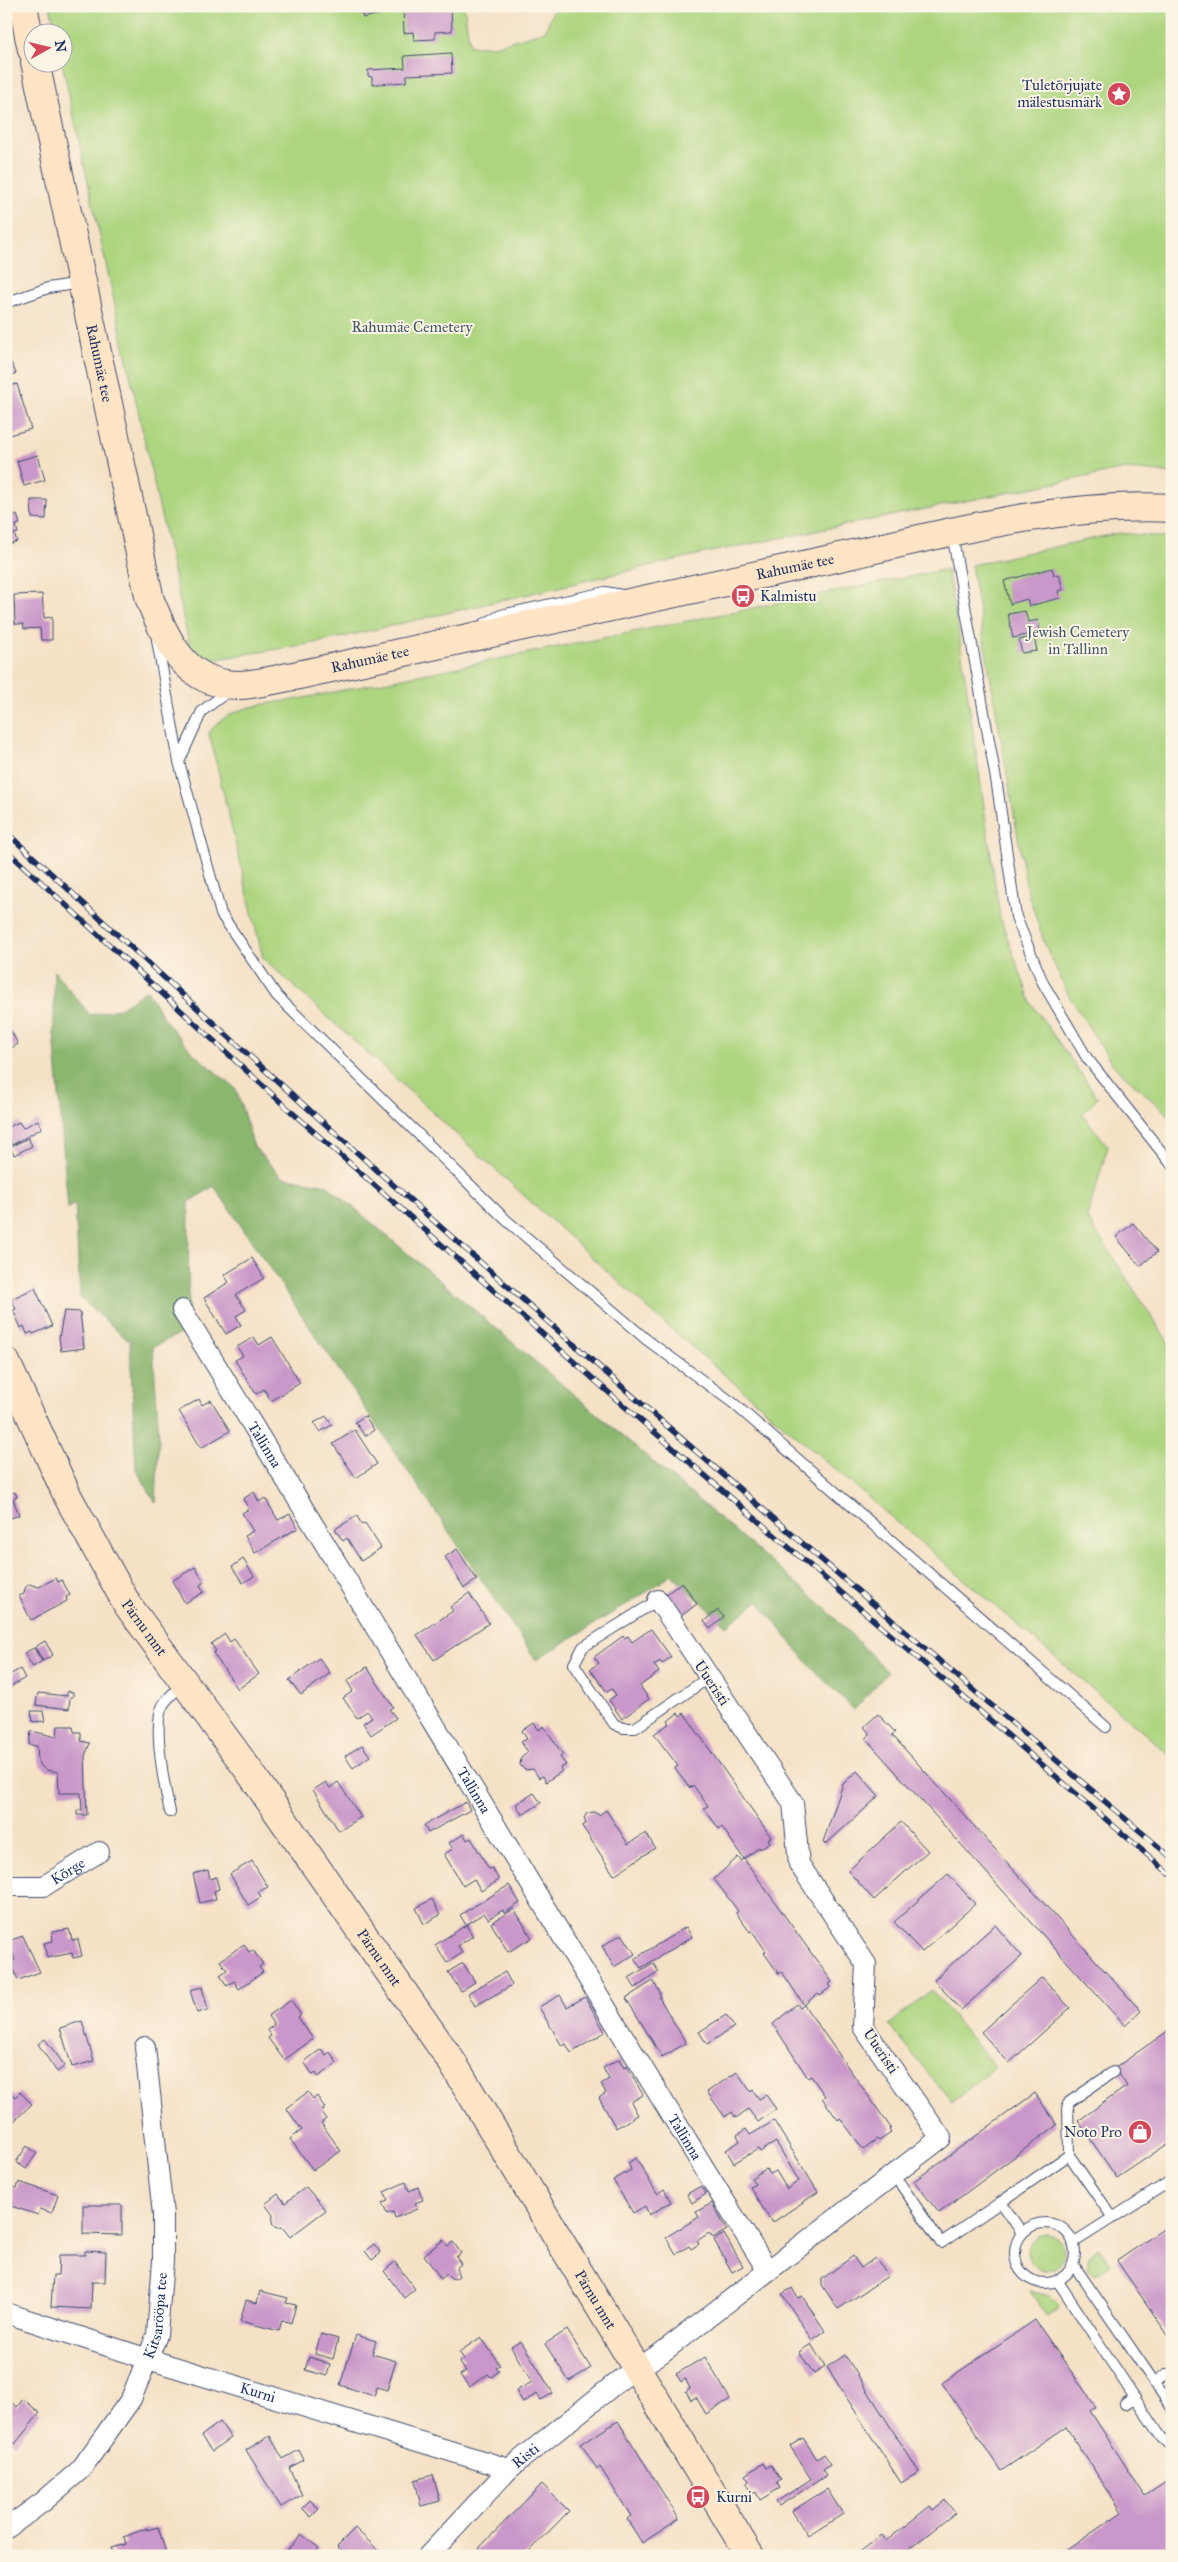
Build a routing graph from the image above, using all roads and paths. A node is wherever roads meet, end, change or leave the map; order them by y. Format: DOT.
graph roads {
  1 [pos="23,6"];
  2 [pos="26,22"];
  3 [pos="37,72"];
  4 [pos="82,282"];
  5 [pos="12,301"];
  6 [pos="1172,508"];
  7 [pos="952,533"];
  8 [pos="150,600"];
  9 [pos="237,685"];
  10 [pos="179,762"];
  11 [pos="1172,1165"];
  12 [pos="182,1310"];
  13 [pos="6,1362"];
  14 [pos="14,1400"];
  15 [pos="658,1600"];
  16 [pos="708,1678"];
  17 [pos="184,1682"];
  18 [pos="1106,1727"];
  19 [pos="170,1812"];
  20 [pos="99,1852"];
  21 [pos="6,1886"];
  22 [pos="145,2047"];
  23 [pos="1113,2072"];
  24 [pos="1069,2155"];
  25 [pos="893,2174"];
  26 [pos="1172,2180"];
  27 [pos="1001,2202"];
  28 [pos="1113,2218"];
  29 [pos="1022,2233"];
  30 [pos="1073,2243"];
  31 [pos="1073,2264"];
  32 [pos="768,2271"];
  33 [pos="1058,2280"];
  34 [pos="6,2313"];
  35 [pos="148,2359"];
  36 [pos="636,2370"];
  37 [pos="1166,2374"];
  38 [pos="1154,2383"];
  39 [pos="1135,2397"];
  40 [pos="1125,2404"];
  41 [pos="1172,2408"];
  42 [pos="1172,2447"];
  43 [pos="510,2468"];
  44 [pos="6,2529"];
  45 [pos="428,2556"];
  46 [pos="750,2556"];
  1 -- 2 [label="street"];
  3 -- 4 [label="street, Rahumäe tee"];
  4 -- 5 [label="lane"];
  4 -- 8 [label="street, Rahumäe tee"];
  6 -- 7 [label="street, Rahumäe tee"];
  7 -- 9 [label="street, Rahumäe tee"];
  7 -- 11 [label="lane"];
  8 -- 9 [label="street, Rahumäe tee"];
  8 -- 10 [label="lane"];
  9 -- 10 [label="lane"];
  10 -- 18 [label="lane"];
  12 -- 32 [label="street, Tallinna"];
  13 -- 14 [label="street, Pärnu mnt"];
  14 -- 17 [label="street, Pärnu mnt"];
  15 -- 16 [label="street, Uueristi"];
  15 -- 16 [label="lane"];
  16 -- 25 [label="street, Uueristi"];
  17 -- 19 [label="lane"];
  17 -- 36 [label="street, Pärnu mnt"];
  20 -- 21 [label="street, Kõrge"];
  22 -- 35 [label="street, Kitsarööpa tee"];
  23 -- 24 [label="lane"];
  24 -- 27 [label="lane"];
  24 -- 28 [label="lane"];
  25 -- 27 [label="lane"];
  25 -- 32 [label="street, Uueristi"];
  26 -- 28 [label="lane"];
  27 -- 29 [label="lane"];
  28 -- 30 [label="lane"];
  29 -- 30 [label="lane"];
  29 -- 33 [label="lane"];
  30 -- 31 [label="lane"];
  31 -- 33 [label="lane"];
  31 -- 38 [label="lane"];
  32 -- 36 [label="street, Uueristi"];
  33 -- 39 [label="lane"];
  34 -- 35 [label="street, Kurni"];
  35 -- 43 [label="street, Kurni"];
  35 -- 44 [label="street, Kitsarööpa tee"];
  36 -- 43 [label="street, Risti"];
  36 -- 46 [label="street, Pärnu mnt"];
  37 -- 38 [label="lane"];
  38 -- 41 [label="lane"];
  39 -- 40 [label="lane"];
  39 -- 42 [label="lane"];
  43 -- 45 [label="street, Risti"];
}
